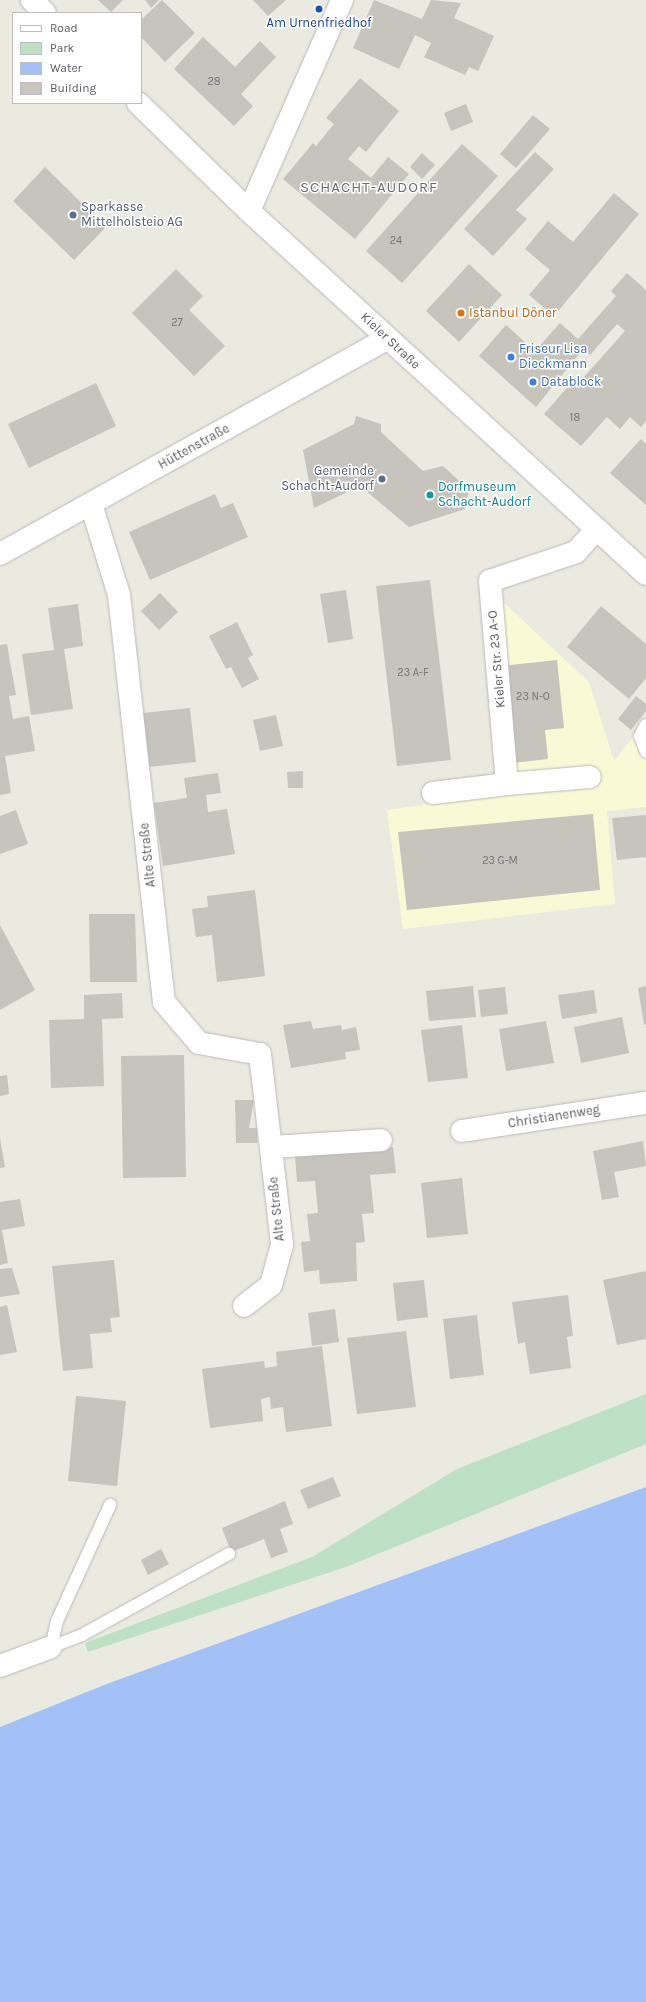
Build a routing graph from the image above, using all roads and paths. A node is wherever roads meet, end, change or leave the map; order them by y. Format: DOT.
graph roads {
  1 [pos="32,0"];
  2 [pos="342,0"];
  3 [pos="45,12"];
  4 [pos="139,104"];
  5 [pos="249,211"];
  6 [pos="387,339"];
  7 [pos="91,504"];
  8 [pos="596,530"];
  9 [pos="0,554"];
  10 [pos="646,574"];
  11 [pos="646,727"];
  12 [pos="646,752"];
  13 [pos="590,777"];
  14 [pos="507,784"];
  15 [pos="433,793"];
  16 [pos="646,1103"];
  17 [pos="462,1131"];
  18 [pos="381,1140"];
  19 [pos="271,1147"];
  20 [pos="244,1306"];
  21 [pos="110,1505"];
  22 [pos="229,1554"];
  23 [pos="50,1647"];
  24 [pos="0,1666"];
  1 -- 3 [label="street"];
  2 -- 5 [label="street"];
  4 -- 5 [label="street, Kieler Straße"];
  5 -- 6 [label="street, Kieler Straße"];
  6 -- 7 [label="street, Hüttenstraße"];
  6 -- 8 [label="street, Kieler Straße"];
  7 -- 9 [label="street, Hüttenstraße"];
  7 -- 19 [label="street, Alte Straße"];
  8 -- 10 [label="street, Kieler Straße"];
  8 -- 14 [label="street, Kieler Str. 23 A-O"];
  11 -- 12 [label="lane"];
  13 -- 14 [label="street"];
  14 -- 15 [label="street"];
  16 -- 17 [label="street, Christianenweg"];
  18 -- 19 [label="street"];
  19 -- 20 [label="street, Alte Straße"];
  21 -- 23 [label="lane"];
  22 -- 23 [label="lane"];
  23 -- 24 [label="street"];
}
